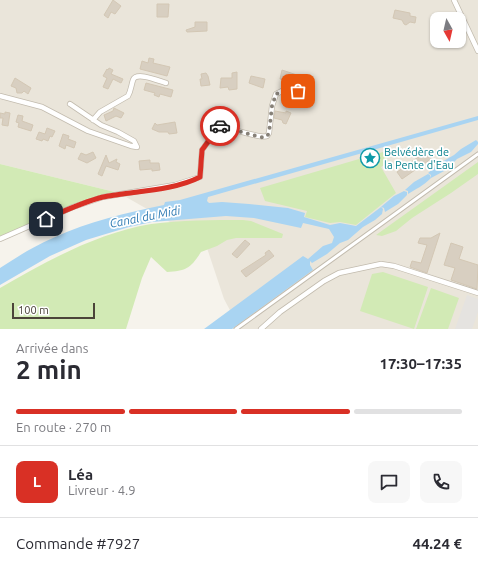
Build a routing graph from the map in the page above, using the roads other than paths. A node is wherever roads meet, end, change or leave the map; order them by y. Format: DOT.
graph roads {
  1 [pos="454,0"];
  2 [pos="478,50"];
  3 [pos="304,78"];
  4 [pos="166,82"];
  5 [pos="0,96"];
  6 [pos="70,104"];
  7 [pos="93,120"];
  8 [pos="478,154"];
  9 [pos="0,239"];
  10 [pos="478,293"];
  11 [pos="236,329"];
  12 [pos="261,329"];
  1 -- 2 [label="street"];
  3 -- 9 [label="street"];
  4 -- 7 [label="street"];
  5 -- 7 [label="street"];
  6 -- 7 [label="street"];
  8 -- 11 [label="street"];
  10 -- 12 [label="street"];
}
